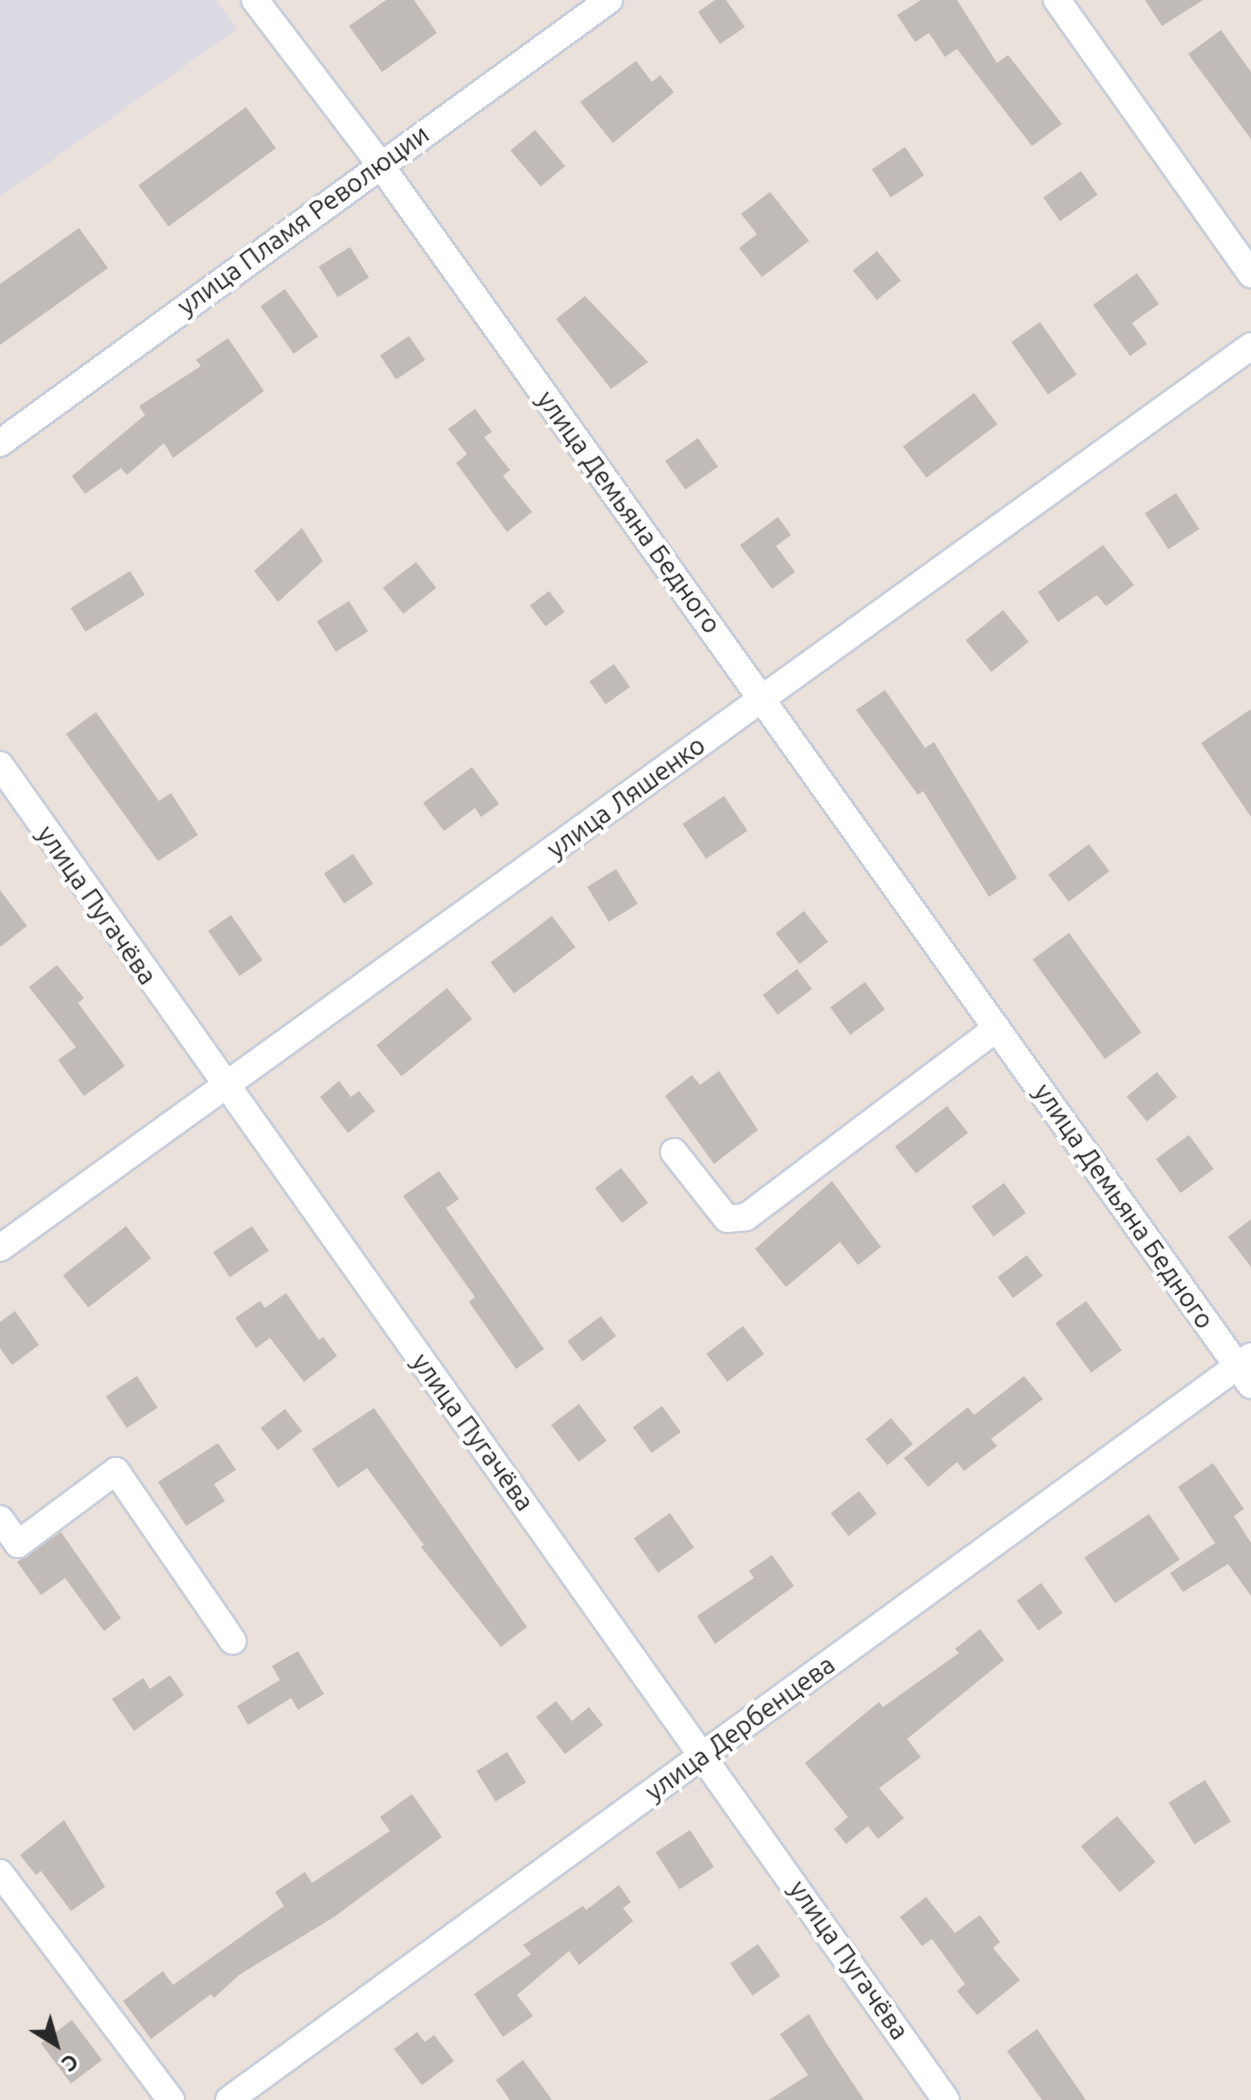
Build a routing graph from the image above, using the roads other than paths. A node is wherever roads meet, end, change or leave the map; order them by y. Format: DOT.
graph roads {
  1 [pos="255,0"];
  2 [pos="609,0"];
  3 [pos="1057,0"];
  4 [pos="379,163"];
  5 [pos="1251,274"];
  6 [pos="1251,346"];
  7 [pos="0,443"];
  8 [pos="762,699"];
  9 [pos="0,765"];
  10 [pos="997,1028"];
  11 [pos="225,1087"];
  12 [pos="674,1152"];
  13 [pos="0,1248"];
  14 [pos="1247,1369"];
  15 [pos="0,1519"];
  16 [pos="233,1641"];
  17 [pos="705,1754"];
  18 [pos="0,1873"];
  19 [pos="171,2100"];
  20 [pos="229,2100"];
  21 [pos="946,2100"];
  1 -- 4 [label="street, улица Демьяна Бедного"];
  2 -- 4 [label="street, улица Пламя Революции"];
  3 -- 5 [label="street"];
  4 -- 7 [label="street, улица Пламя Революции"];
  4 -- 8 [label="street, улица Демьяна Бедного"];
  6 -- 8 [label="street, улица Ляшенко"];
  8 -- 10 [label="street, улица Демьяна Бедного"];
  8 -- 11 [label="street, улица Ляшенко"];
  9 -- 11 [label="street, улица Пугачёва"];
  10 -- 12 [label="street"];
  10 -- 14 [label="street, улица Демьяна Бедного"];
  11 -- 13 [label="street, улица Ляшенко"];
  11 -- 17 [label="street, улица Пугачёва"];
  14 -- 17 [label="street, улица Дербенцева"];
  15 -- 16 [label="street"];
  17 -- 20 [label="street, улица Дербенцева"];
  17 -- 21 [label="street, улица Пугачёва"];
  18 -- 19 [label="street"];
}
